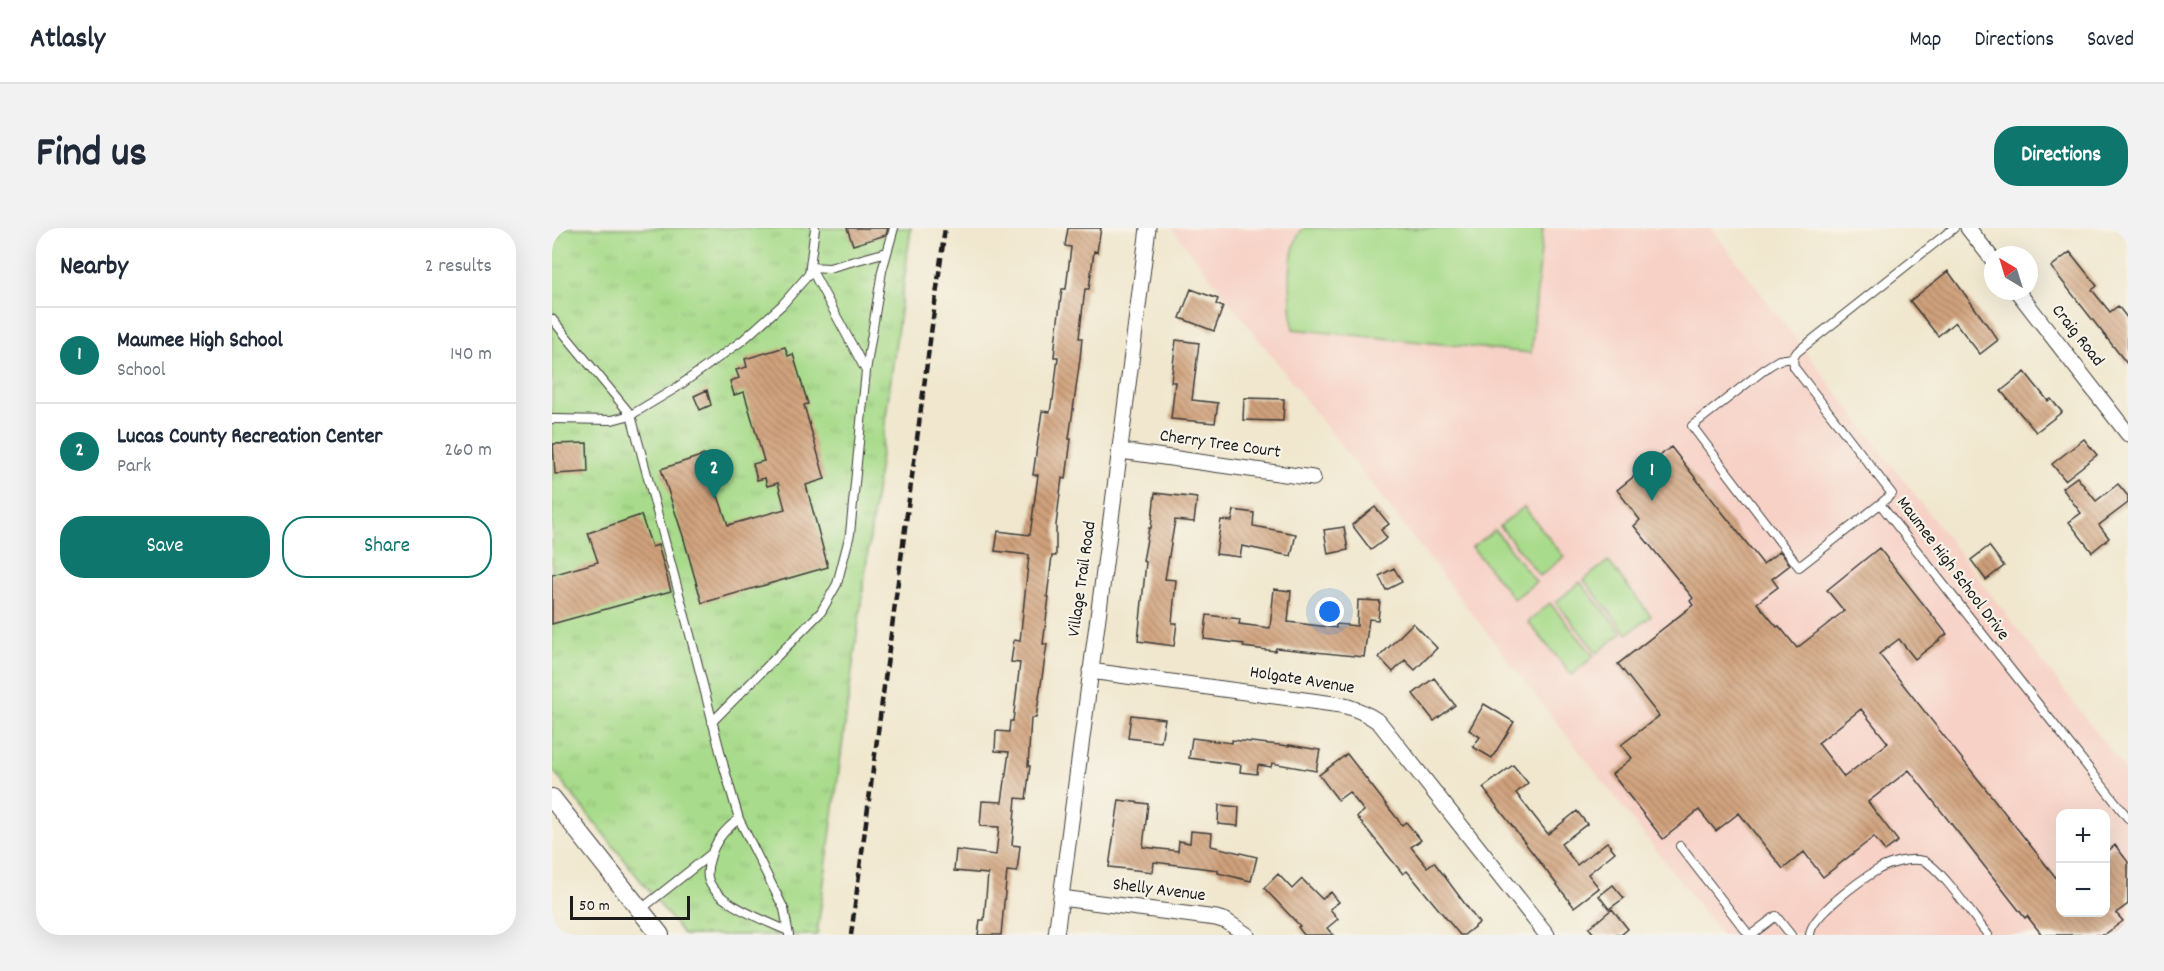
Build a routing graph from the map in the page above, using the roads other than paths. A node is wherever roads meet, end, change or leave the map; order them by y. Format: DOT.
graph roads {
  1 [pos="815,228"];
  2 [pos="894,228"];
  3 [pos="1148,228"];
  4 [pos="1954,228"];
  5 [pos="1970,229"];
  6 [pos="1984,248"];
  7 [pos="887,252"];
  8 [pos="810,267"];
  9 [pos="2024,300"];
  10 [pos="552,319"];
  11 [pos="1793,358"];
  12 [pos="867,371"];
  13 [pos="631,415"];
  14 [pos="552,419"];
  15 [pos="2128,434"];
  16 [pos="1121,451"];
  17 [pos="1313,478"];
  18 [pos="1880,504"];
  19 [pos="1090,672"];
  20 [pos="712,722"];
  21 [pos="552,798"];
  22 [pos="2128,818"];
  23 [pos="739,819"];
  24 [pos="1680,846"];
  25 [pos="711,854"];
  26 [pos="1061,898"];
  27 [pos="640,910"];
  28 [pos="789,933"];
  29 [pos="660,935"];
  30 [pos="1056,935"];
  31 [pos="1247,935"];
  32 [pos="1547,935"];
  33 [pos="1750,935"];
  34 [pos="1791,935"];
  35 [pos="1810,935"];
  36 [pos="1988,935"];
  1 -- 8 [label="lane"];
  2 -- 7 [label="lane"];
  3 -- 16 [label="street, Village Trail Road"];
  4 -- 11 [label="lane"];
  5 -- 6 [label="street"];
  7 -- 8 [label="lane"];
  7 -- 12 [label="lane"];
  8 -- 12 [label="lane"];
  8 -- 13 [label="lane"];
  9 -- 15 [label="street, Craig Road"];
  10 -- 13 [label="lane"];
  11 -- 18 [label="lane, Maumee High School Drive"];
  11 -- 18 [label="lane"];
  12 -- 20 [label="lane"];
  13 -- 14 [label="lane"];
  13 -- 20 [label="lane"];
  16 -- 17 [label="street, Cherry Tree Court"];
  16 -- 19 [label="street, Village Trail Road"];
  18 -- 22 [label="lane, Maumee High School Drive"];
  19 -- 26 [label="street, Village Trail Road"];
  19 -- 32 [label="street, Holgate Avenue"];
  20 -- 23 [label="lane"];
  21 -- 27 [label="street"];
  23 -- 25 [label="lane"];
  23 -- 28 [label="lane"];
  24 -- 33 [label="lane"];
  25 -- 27 [label="lane"];
  25 -- 28 [label="lane"];
  26 -- 30 [label="street, Village Trail Road"];
  26 -- 31 [label="street, Shelly Avenue"];
  27 -- 29 [label="street"];
  33 -- 34 [label="lane"];
  35 -- 36 [label="lane"];
}
